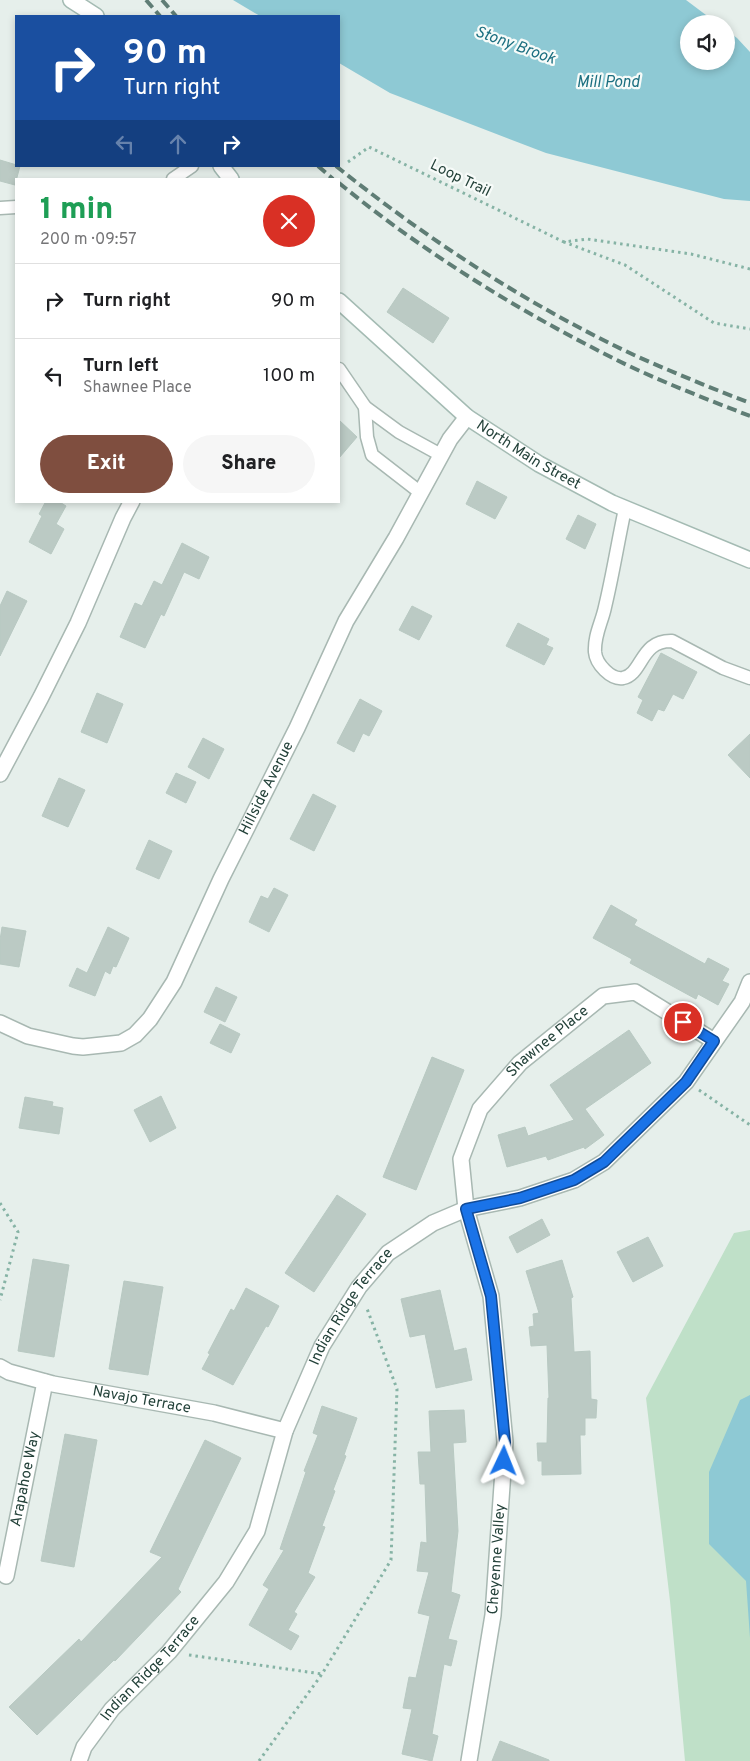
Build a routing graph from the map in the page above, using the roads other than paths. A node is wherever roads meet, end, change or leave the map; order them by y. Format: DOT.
graph roads {
  1 [pos="71,0"];
  2 [pos="94,15"];
  3 [pos="191,167"];
  4 [pos="221,167"];
  5 [pos="175,178"];
  6 [pos="230,178"];
  7 [pos="15,207"];
  8 [pos="0,208"];
  9 [pos="340,302"];
  10 [pos="340,370"];
  11 [pos="365,407"];
  12 [pos="466,417"];
  13 [pos="441,455"];
  14 [pos="421,492"];
  15 [pos="131,503"];
  16 [pos="625,508"];
  17 [pos="750,560"];
  18 [pos="750,678"];
  19 [pos="0,774"];
  20 [pos="750,982"];
  21 [pos="0,1023"];
  22 [pos="714,1041"];
  23 [pos="466,1209"];
  24 [pos="0,1367"];
  25 [pos="45,1382"];
  26 [pos="286,1431"];
  27 [pos="6,1576"];
  28 [pos="79,1761"];
  29 [pos="468,1761"];
  1 -- 2 [label="street"];
  3 -- 5 [label="lane"];
  4 -- 6 [label="street"];
  7 -- 8 [label="lane"];
  9 -- 12 [label="street, North Main Street"];
  10 -- 11 [label="lane"];
  11 -- 13 [label="lane"];
  11 -- 14 [label="lane"];
  12 -- 13 [label="street, Hillside Avenue"];
  12 -- 16 [label="street, North Main Street"];
  13 -- 14 [label="street, Hillside Avenue"];
  14 -- 21 [label="street, Hillside Avenue"];
  15 -- 19 [label="street"];
  16 -- 17 [label="street, North Main Street"];
  16 -- 18 [label="lane"];
  20 -- 22 [label="street, Indian Ridge Terrace"];
  22 -- 23 [label="street, Indian Ridge Terrace"];
  22 -- 23 [label="street, Shawnee Place"];
  23 -- 26 [label="street, Indian Ridge Terrace"];
  23 -- 29 [label="street, Cheyenne Valley"];
  24 -- 25 [label="street, Navajo Terrace"];
  25 -- 26 [label="street, Navajo Terrace"];
  25 -- 27 [label="street, Arapahoe Way"];
  26 -- 28 [label="street, Indian Ridge Terrace"];
}
